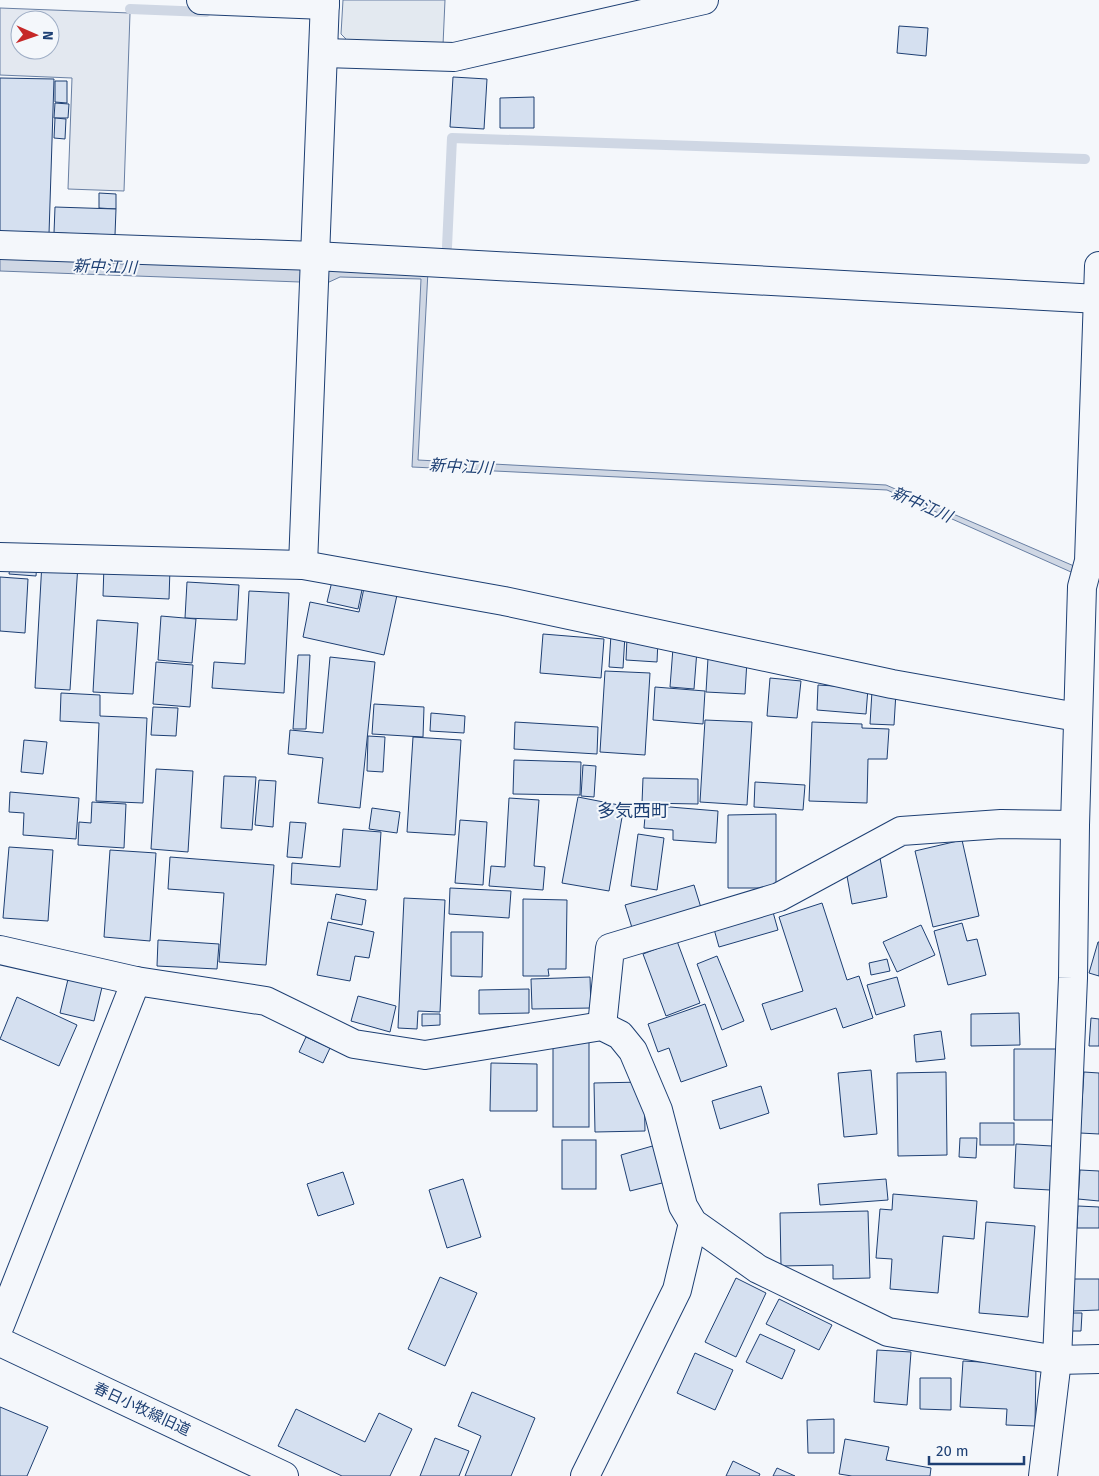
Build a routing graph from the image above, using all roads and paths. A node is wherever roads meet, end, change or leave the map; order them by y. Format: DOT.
graph roads {
  1 [pos="201,0"];
  2 [pos="704,0"];
  3 [pos="325,2"];
  4 [pos="324,53"];
  5 [pos="0,245"];
  6 [pos="1099,266"];
  7 [pos="314,268"];
  8 [pos="1098,299"];
  9 [pos="0,557"];
  10 [pos="1094,563"];
  11 [pos="303,565"];
  12 [pos="1078,717"];
  13 [pos="1075,825"];
  14 [pos="0,950"];
  15 [pos="136,981"];
  16 [pos="602,1026"];
  17 [pos="693,1223"];
  18 [pos="0,1325"];
  19 [pos="0,1342"];
  20 [pos="1099,1359"];
  21 [pos="1057,1360"];
  22 [pos="284,1476"];
  23 [pos="585,1476"];
  24 [pos="1042,1476"];
  1 -- 3 [label="street"];
  2 -- 4 [label="street"];
  3 -- 4 [label="street"];
  4 -- 7 [label="street"];
  5 -- 7 [label="street"];
  6 -- 8 [label="street"];
  7 -- 8 [label="street"];
  7 -- 11 [label="street"];
  8 -- 10 [label="street"];
  9 -- 11 [label="street"];
  10 -- 12 [label="street"];
  11 -- 12 [label="street"];
  12 -- 13 [label="street"];
  13 -- 16 [label="street"];
  13 -- 21 [label="street"];
  14 -- 15 [label="street"];
  15 -- 16 [label="street"];
  15 -- 18 [label="street"];
  16 -- 17 [label="street"];
  17 -- 21 [label="street"];
  17 -- 23 [label="street"];
  19 -- 22 [label="street, 春日小牧線旧道"];
  20 -- 21 [label="street"];
  21 -- 24 [label="street"];
}
